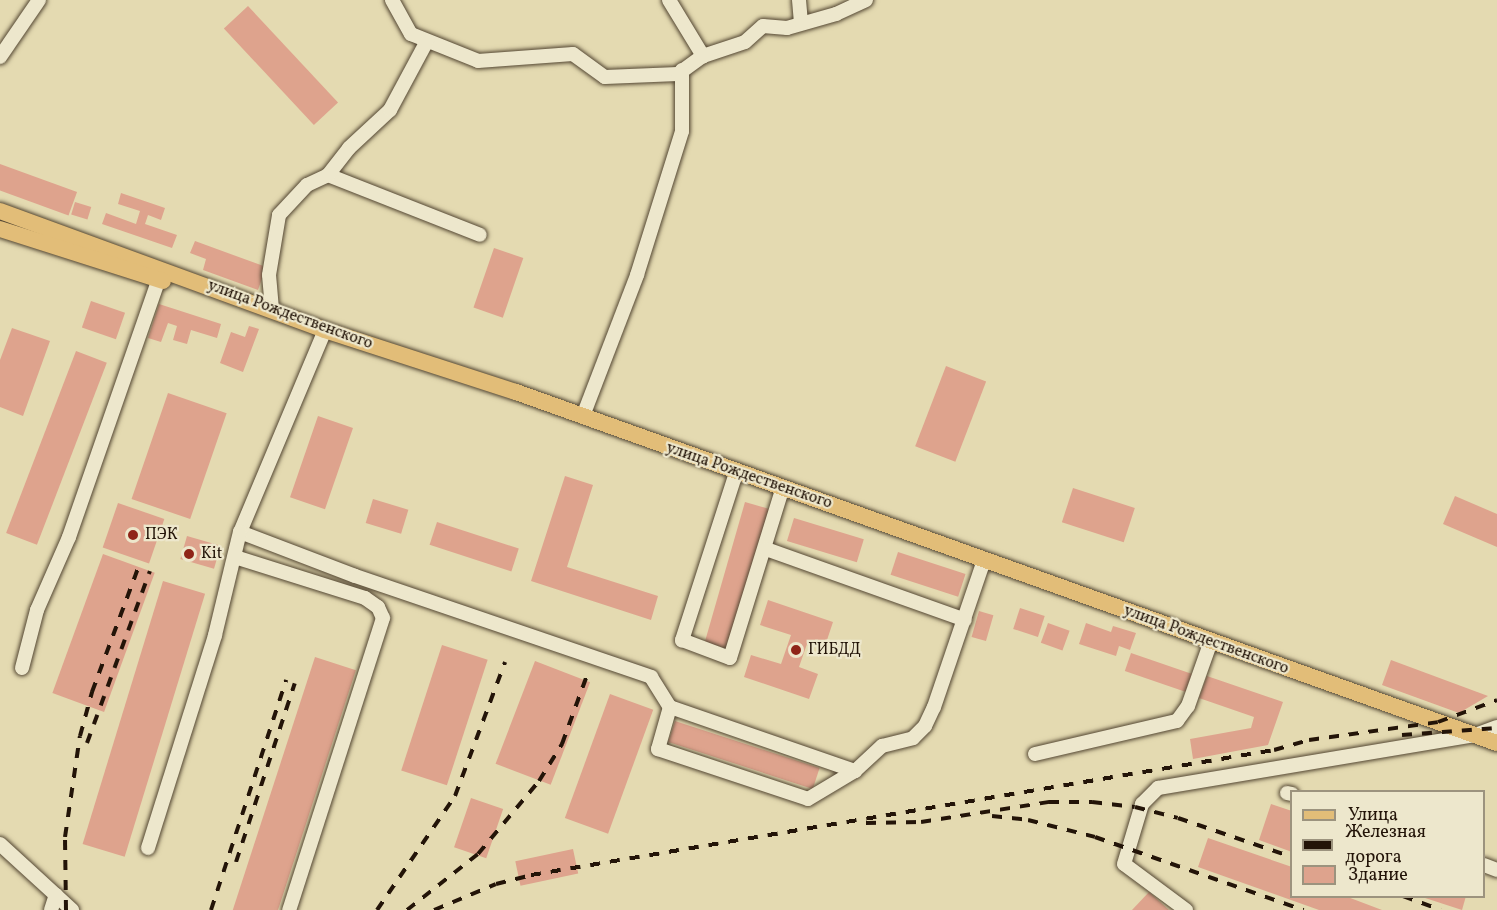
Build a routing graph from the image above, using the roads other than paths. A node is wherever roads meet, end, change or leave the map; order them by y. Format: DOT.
graph roads {
  1 [pos="39,0"];
  2 [pos="392,0"];
  3 [pos="669,0"];
  4 [pos="799,0"];
  5 [pos="866,0"];
  6 [pos="801,22"];
  7 [pos="427,41"];
  8 [pos="703,56"];
  9 [pos="0,57"];
  10 [pos="682,70"];
  11 [pos="328,176"];
  12 [pos="0,211"];
  13 [pos="0,229"];
  14 [pos="480,235"];
  15 [pos="159,279"];
  16 [pos="272,309"];
  17 [pos="325,330"];
  18 [pos="583,416"];
  19 [pos="736,473"];
  20 [pos="783,488"];
  21 [pos="240,532"];
  22 [pos="765,549"];
  23 [pos="235,557"];
  24 [pos="984,561"];
  25 [pos="965,620"];
  26 [pos="1211,641"];
  27 [pos="22,668"];
  28 [pos="670,707"];
  29 [pos="1497,727"];
  30 [pos="1475,735"];
  31 [pos="1497,743"];
  32 [pos="1035,754"];
  33 [pos="855,771"];
  34 [pos="0,844"];
  35 [pos="148,848"];
  36 [pos="56,895"];
  37 [pos="51,910"];
  38 [pos="72,910"];
  39 [pos="289,910"];
  40 [pos="1186,910"];
  1 -- 9 [label="street"];
  2 -- 7 [label="street"];
  3 -- 8 [label="street"];
  4 -- 6 [label="street"];
  5 -- 6 [label="street"];
  6 -- 8 [label="street"];
  7 -- 10 [label="street"];
  7 -- 11 [label="street"];
  8 -- 10 [label="street"];
  10 -- 18 [label="street"];
  11 -- 14 [label="street"];
  11 -- 16 [label="street"];
  12 -- 16 [label="main road, улица Рождественского"];
  13 -- 15 [label="main road"];
  15 -- 17 [label="main road"];
  15 -- 27 [label="street"];
  16 -- 17 [label="main road, улица Рождественского"];
  17 -- 18 [label="main road, улица Рождественского"];
  17 -- 21 [label="street"];
  18 -- 19 [label="main road, улица Рождественского"];
  19 -- 20 [label="main road, улица Рождественского"];
  19 -- 22 [label="street"];
  20 -- 22 [label="street"];
  20 -- 24 [label="main road, улица Рождественского"];
  21 -- 23 [label="street"];
  21 -- 28 [label="street"];
  22 -- 25 [label="street"];
  23 -- 35 [label="street"];
  23 -- 39 [label="street"];
  24 -- 25 [label="street"];
  24 -- 26 [label="main road, улица Рождественского"];
  25 -- 33 [label="street"];
  26 -- 30 [label="main road, улица Рождественского"];
  26 -- 32 [label="street"];
  28 -- 33 [label="street"];
  28 -- 33 [label="street"];
  29 -- 30 [label="street"];
  30 -- 31 [label="main road, улица Рождественского"];
  30 -- 40 [label="street"];
  34 -- 36 [label="street"];
  36 -- 37 [label="street"];
  36 -- 38 [label="street"];
}
